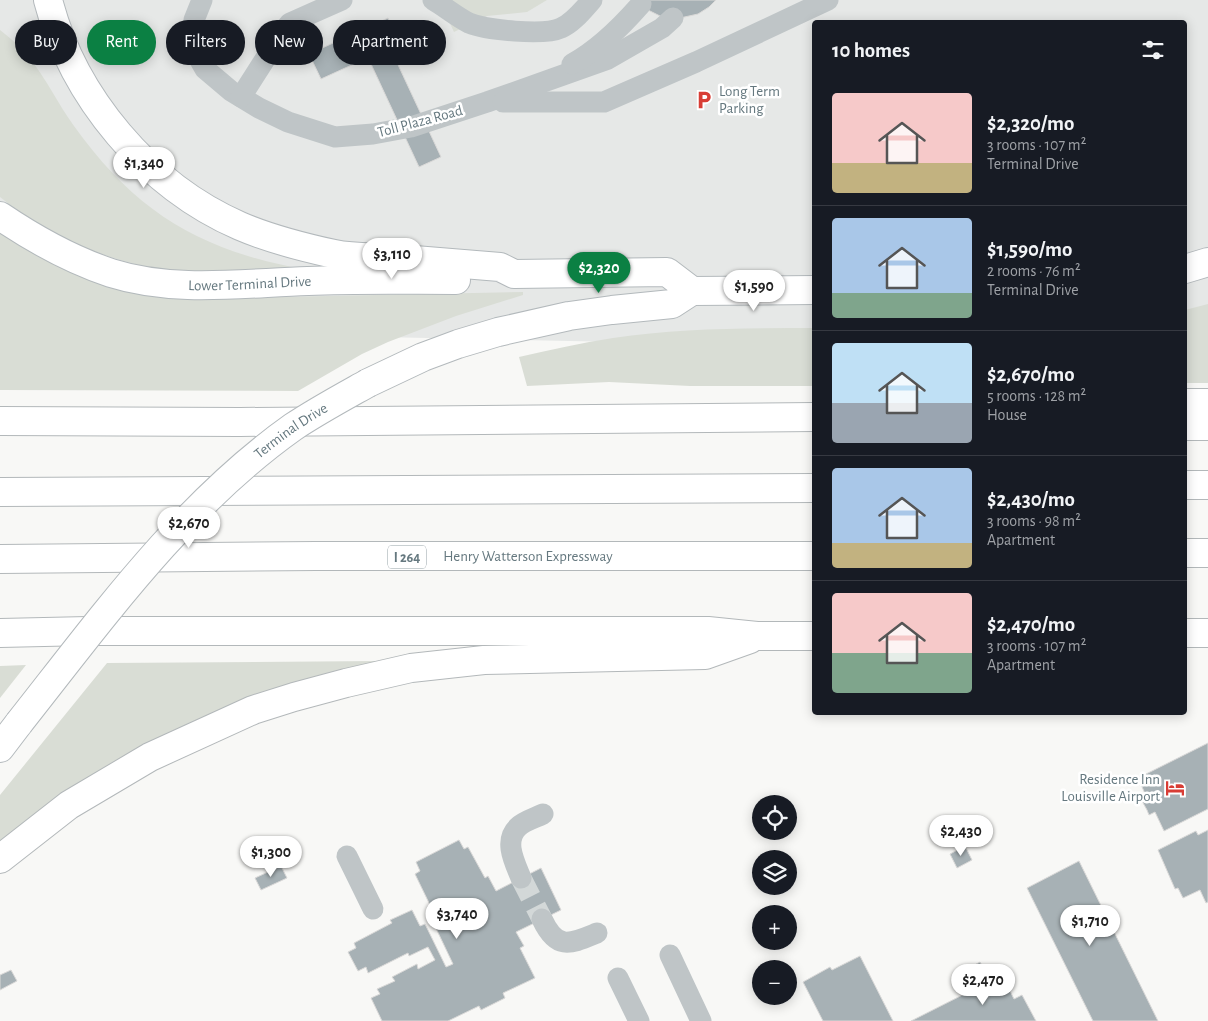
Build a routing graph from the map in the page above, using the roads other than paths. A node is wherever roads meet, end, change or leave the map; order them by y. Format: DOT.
graph roads {
  1 [pos="48,0"];
  2 [pos="202,0"];
  3 [pos="342,0"];
  4 [pos="433,0"];
  5 [pos="592,0"];
  6 [pos="828,0"];
  7 [pos="641,4"];
  8 [pos="673,18"];
  9 [pos="533,86"];
  10 [pos="241,97"];
  11 [pos="487,102"];
  12 [pos="0,216"];
  13 [pos="1208,262"];
  14 [pos="1187,268"];
  15 [pos="514,274"];
  16 [pos="692,290"];
  17 [pos="812,290"];
  18 [pos="1187,403"];
  19 [pos="1208,403"];
  20 [pos="812,417"];
  21 [pos="0,422"];
  22 [pos="1187,426"];
  23 [pos="1208,426"];
  24 [pos="1187,485"];
  25 [pos="1208,485"];
  26 [pos="812,488"];
  27 [pos="0,492"];
  28 [pos="1187,553"];
  29 [pos="1208,553"];
  30 [pos="812,556"];
  31 [pos="0,559"];
  32 [pos="0,633"];
  33 [pos="1187,633"];
  34 [pos="1208,633"];
  35 [pos="756,636"];
  36 [pos="812,636"];
  37 [pos="0,748"];
  38 [pos="542,814"];
  39 [pos="347,856"];
  40 [pos="0,859"];
  41 [pos="521,878"];
  42 [pos="373,909"];
  43 [pos="542,919"];
  44 [pos="597,933"];
  45 [pos="670,955"];
  46 [pos="618,978"];
  47 [pos="639,1021"];
  48 [pos="701,1021"];
  1 -- 15 [label="main road"];
  2 -- 10 [label="lane, Toll Plaza Road"];
  3 -- 10 [label="lane"];
  4 -- 5 [label="lane"];
  6 -- 11 [label="lane"];
  7 -- 9 [label="lane"];
  8 -- 9 [label="lane"];
  9 -- 11 [label="lane, Toll Plaza Road"];
  10 -- 11 [label="lane, Toll Plaza Road"];
  12 -- 15 [label="main road, Lower Terminal Drive"];
  13 -- 14 [label="main road"];
  15 -- 16 [label="main road"];
  16 -- 17 [label="main road"];
  16 -- 37 [label="main road, Terminal Drive, bridge"];
  18 -- 19 [label="main road"];
  20 -- 21 [label="main road"];
  22 -- 23 [label="main road"];
  24 -- 25 [label="main road"];
  26 -- 27 [label="main road"];
  28 -- 29 [label="main road"];
  30 -- 31 [label="main road, Henry Watterson Expressway / I 264"];
  32 -- 35 [label="main road"];
  33 -- 34 [label="main road"];
  35 -- 36 [label="main road"];
  35 -- 40 [label="main road"];
  38 -- 41 [label="lane"];
  39 -- 42 [label="lane"];
  43 -- 44 [label="lane"];
  45 -- 48 [label="lane"];
  46 -- 47 [label="lane"];
}
